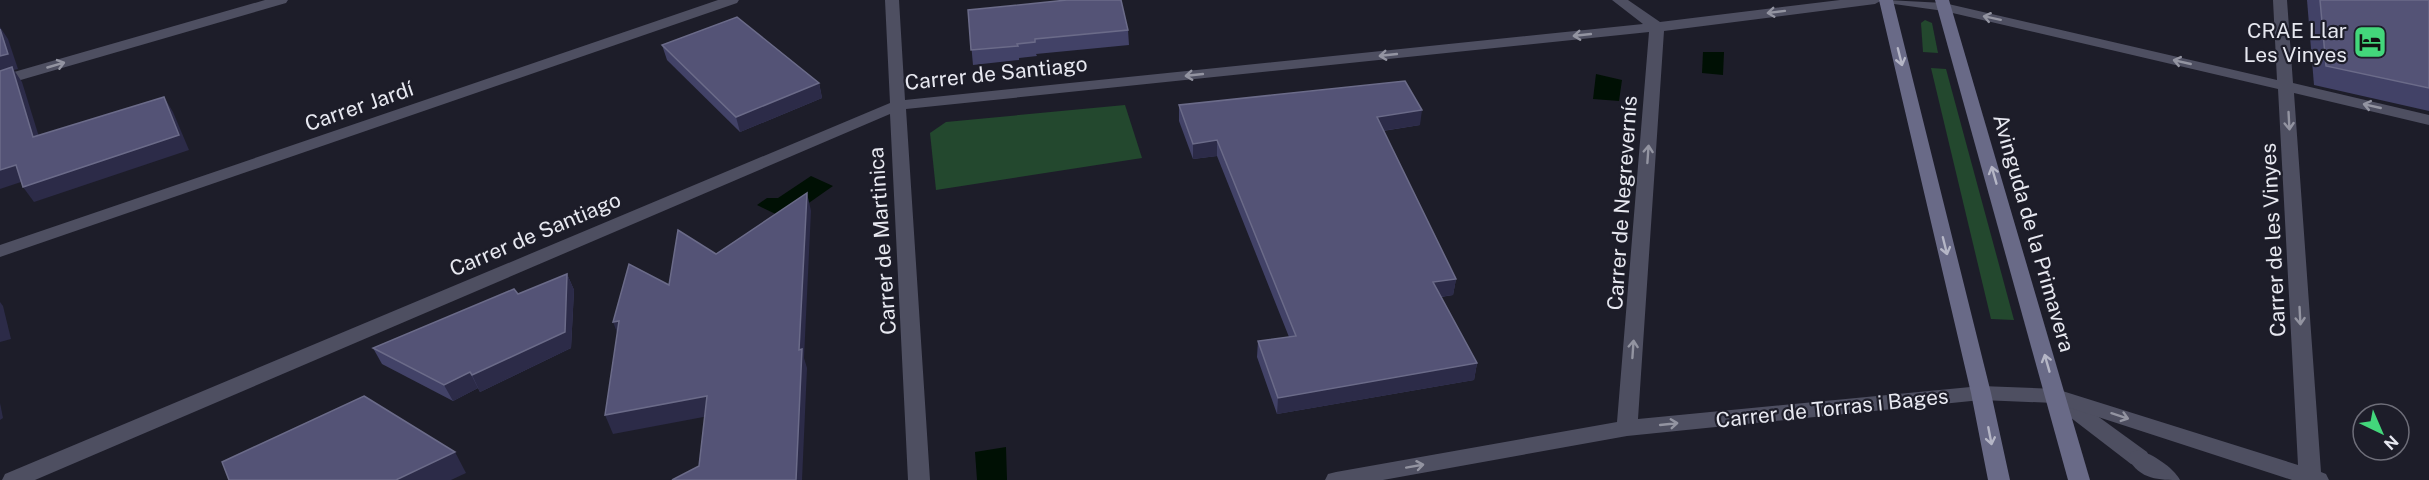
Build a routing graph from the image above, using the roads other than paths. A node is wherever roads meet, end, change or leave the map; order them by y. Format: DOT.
graph roads {
  1 [pos="281,0"];
  2 [pos="732,0"];
  3 [pos="892,0"];
  4 [pos="1619,0"];
  5 [pos="1875,0"];
  6 [pos="1886,0"];
  7 [pos="1894,0"];
  8 [pos="2280,0"];
  9 [pos="1943,4"];
  10 [pos="247,5"];
  11 [pos="1657,27"];
  12 [pos="0,81"];
  13 [pos="2287,86"];
  14 [pos="899,105"];
  15 [pos="2429,120"];
  16 [pos="0,251"];
  17 [pos="1981,393"];
  18 [pos="2056,396"];
  19 [pos="1627,428"];
  20 [pos="2314,479"];
  21 [pos="14,480"];
  22 [pos="919,480"];
  23 [pos="1336,480"];
  24 [pos="1999,480"];
  25 [pos="2079,480"];
  26 [pos="2169,480"];
  1 -- 10 [label="street"];
  2 -- 16 [label="street, Carrer Jardí"];
  3 -- 14 [label="street, Carrer de Martinica"];
  4 -- 11 [label="street"];
  5 -- 11 [label="street, Carrer de Santiago, one-way"];
  6 -- 17 [label="street, one-way"];
  7 -- 9 [label="street"];
  8 -- 13 [label="street, Carrer de les Vinyes"];
  13 -- 9 [label="street, one-way"];
  18 -- 9 [label="street, Avinguda de la Primavera, one-way"];
  12 -- 10 [label="street, one-way"];
  11 -- 14 [label="street, Carrer de Santiago, one-way"];
  19 -- 11 [label="street, Carrer de Negrevernís, one-way"];
  15 -- 13 [label="street, one-way"];
  13 -- 20 [label="street, Carrer de les Vinyes, one-way"];
  14 -- 21 [label="street, Carrer de Santiago"];
  14 -- 22 [label="street, Carrer de Martinica"];
  17 -- 18 [label="street, Carrer de Torras i Bages"];
  19 -- 17 [label="street, Carrer de Torras i Bages, one-way"];
  17 -- 24 [label="street, one-way"];
  18 -- 20 [label="street, Carrer de Torras i Bages, one-way"];
  18 -- 25 [label="street, Avinguda de la Primavera"];
  18 -- 26 [label="street"];
  23 -- 19 [label="street, Carrer de Torras i Bages, one-way"];
}
